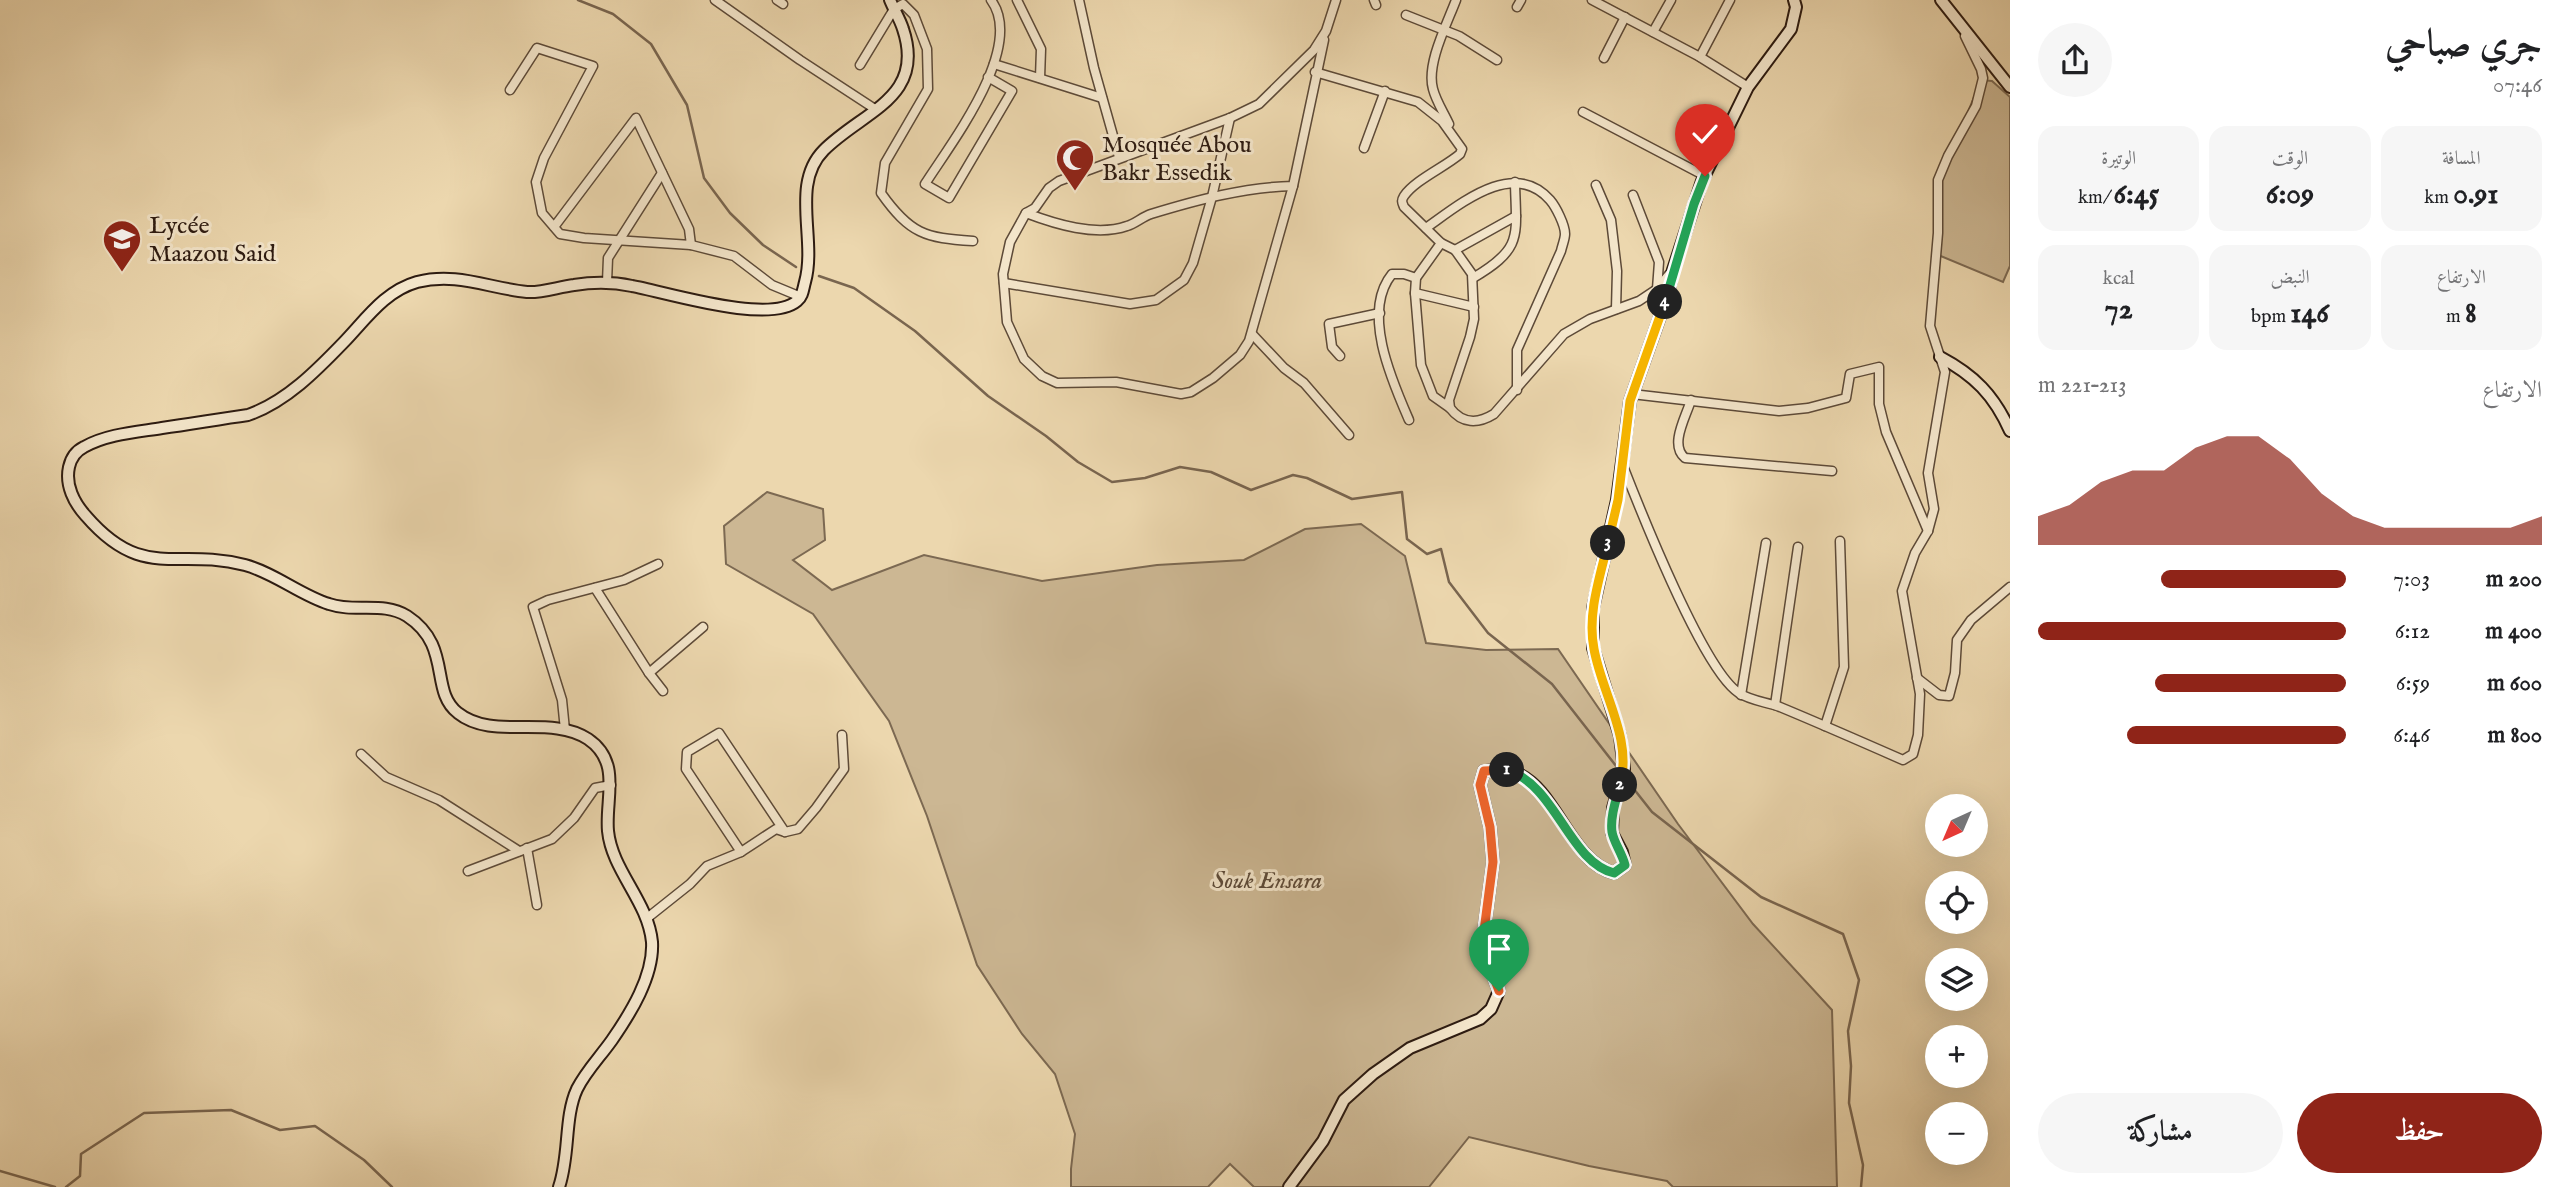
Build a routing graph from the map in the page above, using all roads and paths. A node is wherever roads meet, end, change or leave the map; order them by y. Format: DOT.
graph roads {
  1 [pos="715,0"];
  2 [pos="991,0"];
  3 [pos="1017,0"];
  4 [pos="1079,0"];
  5 [pos="1336,0"];
  6 [pos="1456,0"];
  7 [pos="1592,0"];
  8 [pos="1671,0"];
  9 [pos="1730,0"];
  10 [pos="1794,0"];
  11 [pos="1941,0"];
  12 [pos="892,4"];
  13 [pos="1406,15"];
  14 [pos="1625,17"];
  15 [pos="1960,24"];
  16 [pos="1445,30"];
  17 [pos="1326,31"];
  18 [pos="1653,32"];
  19 [pos="1700,57"];
  20 [pos="1604,58"];
  21 [pos="1497,60"];
  22 [pos="994,64"];
  23 [pos="860,65"];
  24 [pos="1315,72"];
  25 [pos="988,76"];
  26 [pos="1040,78"];
  27 [pos="1748,87"];
  28 [pos="2010,87"];
  29 [pos="510,90"];
  30 [pos="1385,91"];
  31 [pos="1102,98"];
  32 [pos="875,109"];
  33 [pos="1583,112"];
  34 [pos="1230,118"];
  35 [pos="1455,136"];
  36 [pos="1364,148"];
  37 [pos="1119,157"];
  38 [pos="662,173"];
  39 [pos="1705,176"];
  40 [pos="1515,182"];
  41 [pos="1596,185"];
  42 [pos="1293,186"];
  43 [pos="1633,195"];
  44 [pos="1212,197"];
  45 [pos="1026,214"];
  46 [pos="1516,216"];
  47 [pos="554,227"];
  48 [pos="1426,228"];
  49 [pos="620,239"];
  50 [pos="973,241"];
  51 [pos="1441,243"];
  52 [pos="691,245"];
  53 [pos="1455,250"];
  54 [pos="1673,270"];
  55 [pos="1416,278"];
  56 [pos="1473,278"];
  57 [pos="607,282"];
  58 [pos="1004,283"];
  59 [pos="1657,289"];
  60 [pos="1415,293"];
  61 [pos="801,297"];
  62 [pos="1474,307"];
  63 [pos="1616,309"];
  64 [pos="1380,313"];
  65 [pos="1252,334"];
  66 [pos="1340,356"];
  67 [pos="1940,358"];
  68 [pos="1517,390"];
  69 [pos="1633,394"];
  70 [pos="1691,400"];
  71 [pos="1450,408"];
  72 [pos="1409,420"];
  73 [pos="2010,430"];
  74 [pos="1349,435"];
  75 [pos="1622,464"];
  76 [pos="1832,471"];
  77 [pos="1928,531"];
  78 [pos="1840,541"];
  79 [pos="1766,543"];
  80 [pos="1798,547"];
  81 [pos="658,564"];
  82 [pos="2010,587"];
  83 [pos="595,588"];
  84 [pos="703,627"];
  85 [pos="649,673"];
  86 [pos="1917,678"];
  87 [pos="663,691"];
  88 [pos="1741,695"];
  89 [pos="1775,705"];
  90 [pos="1825,726"];
  91 [pos="565,730"];
  92 [pos="842,735"];
  93 [pos="360,754"];
  94 [pos="611,785"];
  95 [pos="785,832"];
  96 [pos="523,849"];
  97 [pos="741,852"];
  98 [pos="468,872"];
  99 [pos="537,905"];
  100 [pos="646,919"];
  101 [pos="559,1187"];
  102 [pos="1289,1187"];
  1 -- 32 [label="street"];
  2 -- 22 [label="street"];
  3 -- 26 [label="street"];
  4 -- 31 [label="street"];
  5 -- 17 [label="street"];
  6 -- 16 [label="street"];
  7 -- 14 [label="street"];
  8 -- 18 [label="street"];
  9 -- 19 [label="street"];
  10 -- 27 [label="main road"];
  11 -- 15 [label="main road"];
  12 -- 23 [label="street"];
  12 -- 32 [label="main road"];
  12 -- 50 [label="street"];
  13 -- 16 [label="street"];
  14 -- 18 [label="street"];
  14 -- 20 [label="street"];
  15 -- 28 [label="main road"];
  15 -- 67 [label="street"];
  16 -- 21 [label="street"];
  16 -- 35 [label="street"];
  17 -- 24 [label="street"];
  17 -- 34 [label="street"];
  18 -- 19 [label="street"];
  19 -- 27 [label="street"];
  22 -- 25 [label="street"];
  22 -- 26 [label="street"];
  24 -- 30 [label="street"];
  24 -- 42 [label="street"];
  25 -- 25 [label="street"];
  26 -- 31 [label="street"];
  27 -- 39 [label="main road"];
  29 -- 47 [label="street"];
  30 -- 35 [label="street"];
  30 -- 36 [label="street"];
  31 -- 37 [label="street"];
  32 -- 61 [label="main road"];
  33 -- 39 [label="street"];
  34 -- 37 [label="street"];
  34 -- 44 [label="street"];
  35 -- 48 [label="street"];
  37 -- 45 [label="street"];
  38 -- 47 [label="street"];
  38 -- 49 [label="street"];
  38 -- 52 [label="street"];
  39 -- 54 [label="main road"];
  40 -- 46 [label="street"];
  40 -- 48 [label="street"];
  40 -- 68 [label="street"];
  41 -- 63 [label="street"];
  42 -- 44 [label="street"];
  42 -- 65 [label="street"];
  43 -- 59 [label="street"];
  44 -- 45 [label="street"];
  44 -- 58 [label="street"];
  45 -- 58 [label="street"];
  46 -- 53 [label="street"];
  46 -- 56 [label="street"];
  47 -- 49 [label="street"];
  48 -- 51 [label="street"];
  49 -- 52 [label="street"];
  49 -- 57 [label="street"];
  51 -- 53 [label="street"];
  51 -- 55 [label="street"];
  52 -- 61 [label="street"];
  53 -- 56 [label="street"];
  54 -- 59 [label="street"];
  54 -- 69 [label="main road"];
  55 -- 60 [label="street"];
  55 -- 64 [label="street"];
  56 -- 62 [label="street"];
  57 -- 61 [label="main road"];
  57 -- 91 [label="main road"];
  58 -- 65 [label="street"];
  59 -- 63 [label="street"];
  60 -- 62 [label="street"];
  60 -- 71 [label="street"];
  62 -- 71 [label="street"];
  63 -- 68 [label="street"];
  64 -- 66 [label="street"];
  64 -- 72 [label="street"];
  65 -- 74 [label="street"];
  67 -- 73 [label="main road"];
  67 -- 77 [label="street"];
  68 -- 71 [label="street"];
  69 -- 70 [label="street"];
  69 -- 75 [label="main road"];
  70 -- 76 [label="street"];
  70 -- 77 [label="street"];
  75 -- 88 [label="street"];
  75 -- 102 [label="main road"];
  77 -- 86 [label="street"];
  78 -- 90 [label="street"];
  79 -- 88 [label="street"];
  80 -- 89 [label="street"];
  81 -- 83 [label="street"];
  82 -- 86 [label="street"];
  83 -- 85 [label="street"];
  83 -- 91 [label="street"];
  84 -- 85 [label="street"];
  85 -- 87 [label="street"];
  86 -- 90 [label="street"];
  88 -- 89 [label="street"];
  89 -- 90 [label="street"];
  91 -- 94 [label="main road"];
  92 -- 95 [label="street"];
  93 -- 96 [label="street"];
  94 -- 96 [label="street"];
  94 -- 100 [label="main road"];
  95 -- 97 [label="street"];
  95 -- 97 [label="street"];
  96 -- 98 [label="street"];
  96 -- 99 [label="street"];
  97 -- 100 [label="street"];
  100 -- 101 [label="main road"];
}
